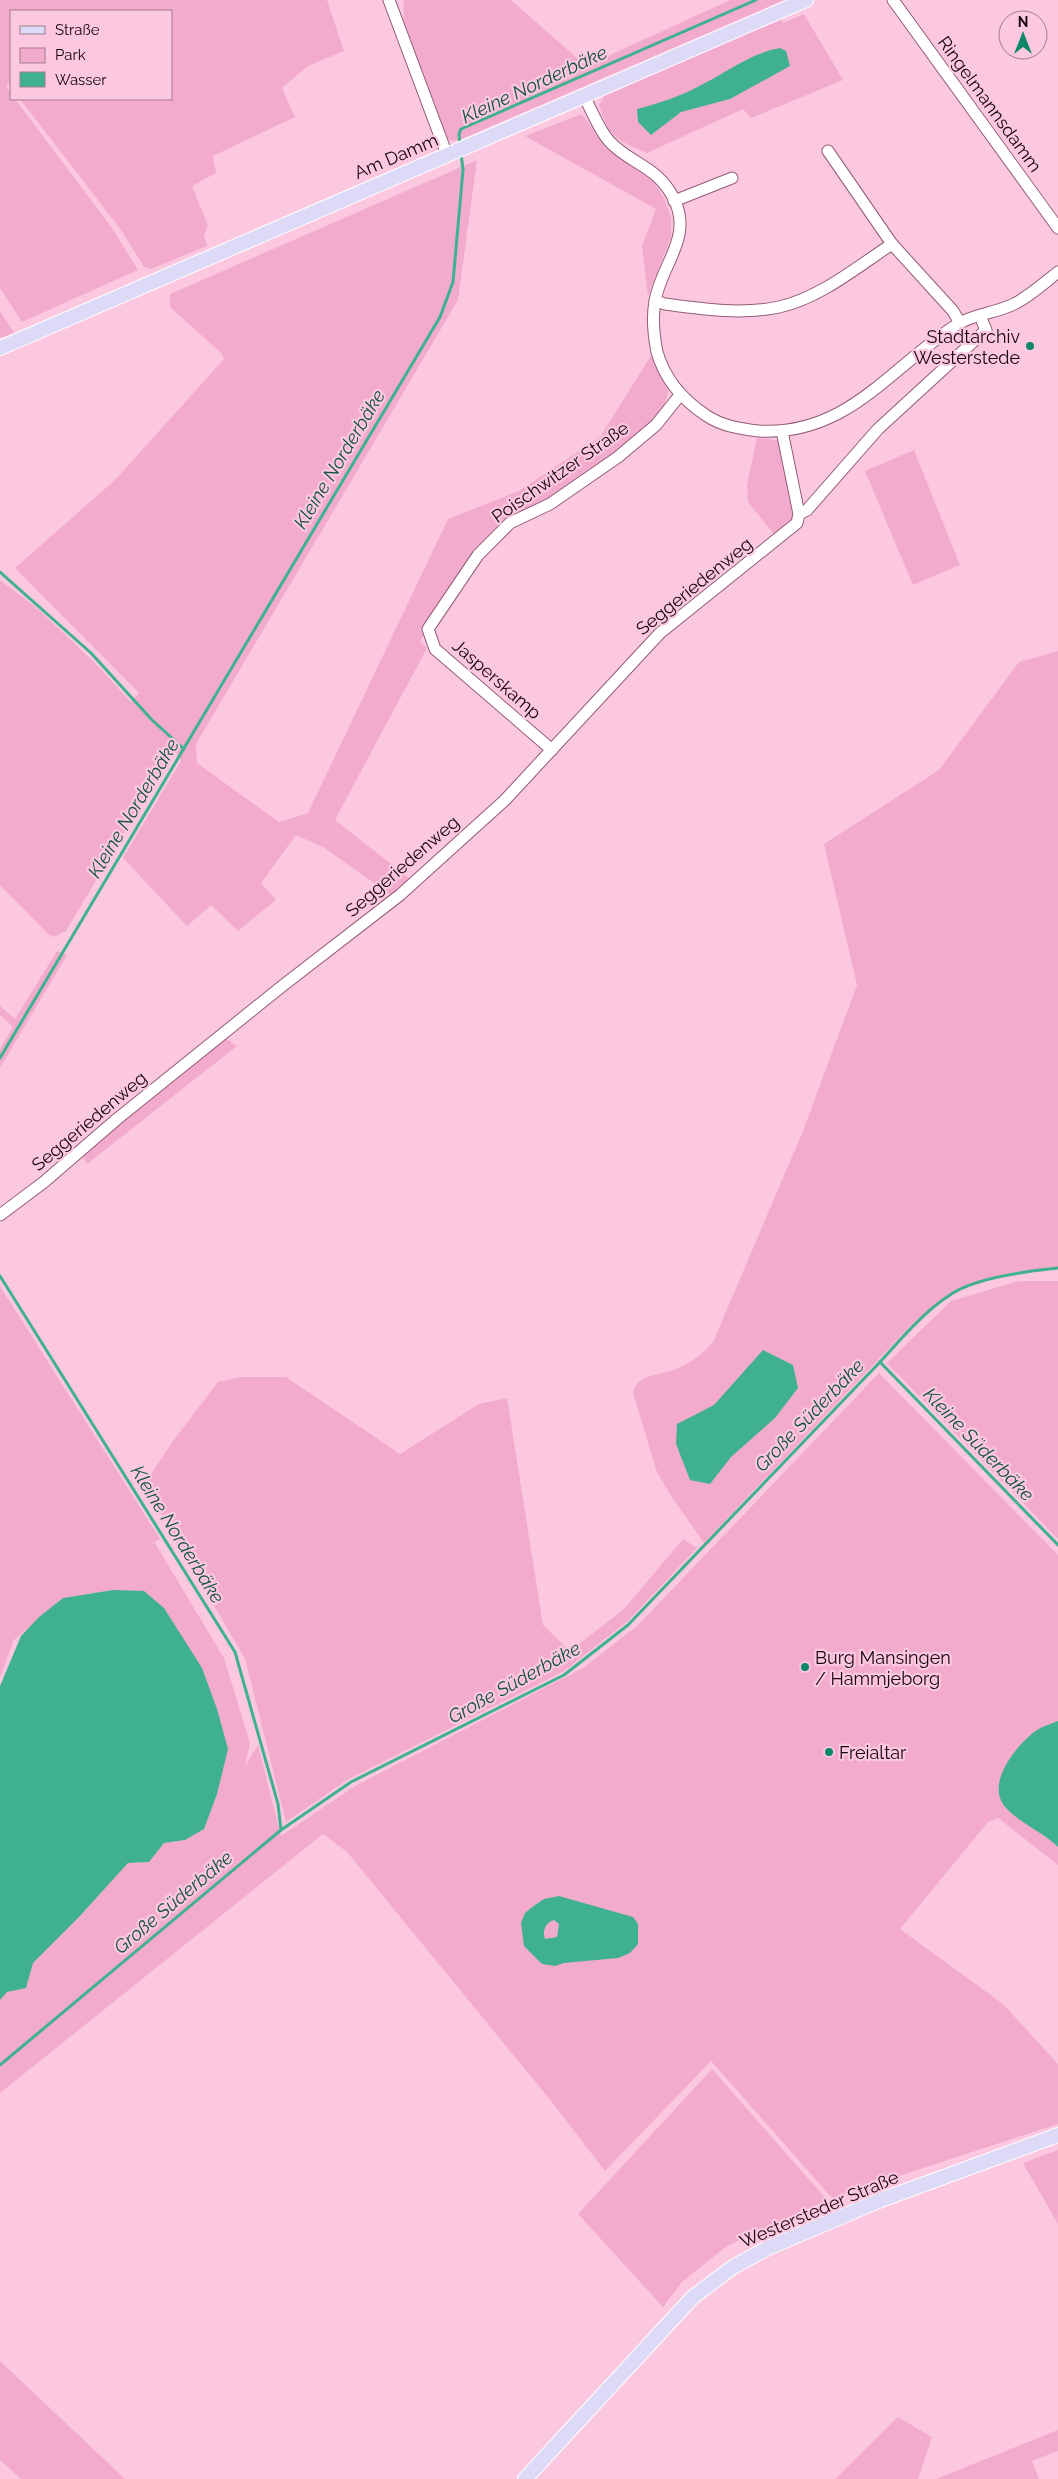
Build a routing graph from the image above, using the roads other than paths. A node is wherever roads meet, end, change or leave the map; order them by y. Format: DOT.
graph roads {
  1 [pos="390,0"];
  2 [pos="806,0"];
  3 [pos="893,0"];
  4 [pos="584,96"];
  5 [pos="828,151"];
  6 [pos="449,154"];
  7 [pos="732,178"];
  8 [pos="674,200"];
  9 [pos="1058,228"];
  10 [pos="892,244"];
  11 [pos="1058,272"];
  12 [pos="655,301"];
  13 [pos="980,316"];
  14 [pos="960,323"];
  15 [pos="0,348"];
  16 [pos="680,395"];
  17 [pos="782,430"];
  18 [pos="799,514"];
  19 [pos="428,629"];
  20 [pos="552,750"];
  21 [pos="0,1215"];
  22 [pos="1058,2134"];
  23 [pos="525,2479"];
  1 -- 6 [label="street"];
  2 -- 4 [label="main road, Am Damm"];
  3 -- 9 [label="street, Ringelmannsdamm"];
  4 -- 6 [label="main road, Am Damm"];
  4 -- 8 [label="street"];
  5 -- 10 [label="street"];
  6 -- 15 [label="main road, Am Damm"];
  7 -- 8 [label="street"];
  8 -- 12 [label="street"];
  10 -- 12 [label="street"];
  10 -- 14 [label="street"];
  11 -- 13 [label="street"];
  12 -- 16 [label="street"];
  13 -- 14 [label="street"];
  13 -- 18 [label="street, Seggeriedenweg"];
  14 -- 17 [label="street"];
  16 -- 17 [label="street"];
  16 -- 19 [label="street, Poischwitzer Straße"];
  17 -- 18 [label="street"];
  18 -- 20 [label="street, Seggeriedenweg"];
  19 -- 20 [label="street, Jasperskamp"];
  20 -- 21 [label="street, Seggeriedenweg"];
  22 -- 23 [label="main road, Westersteder Straße"];
}
